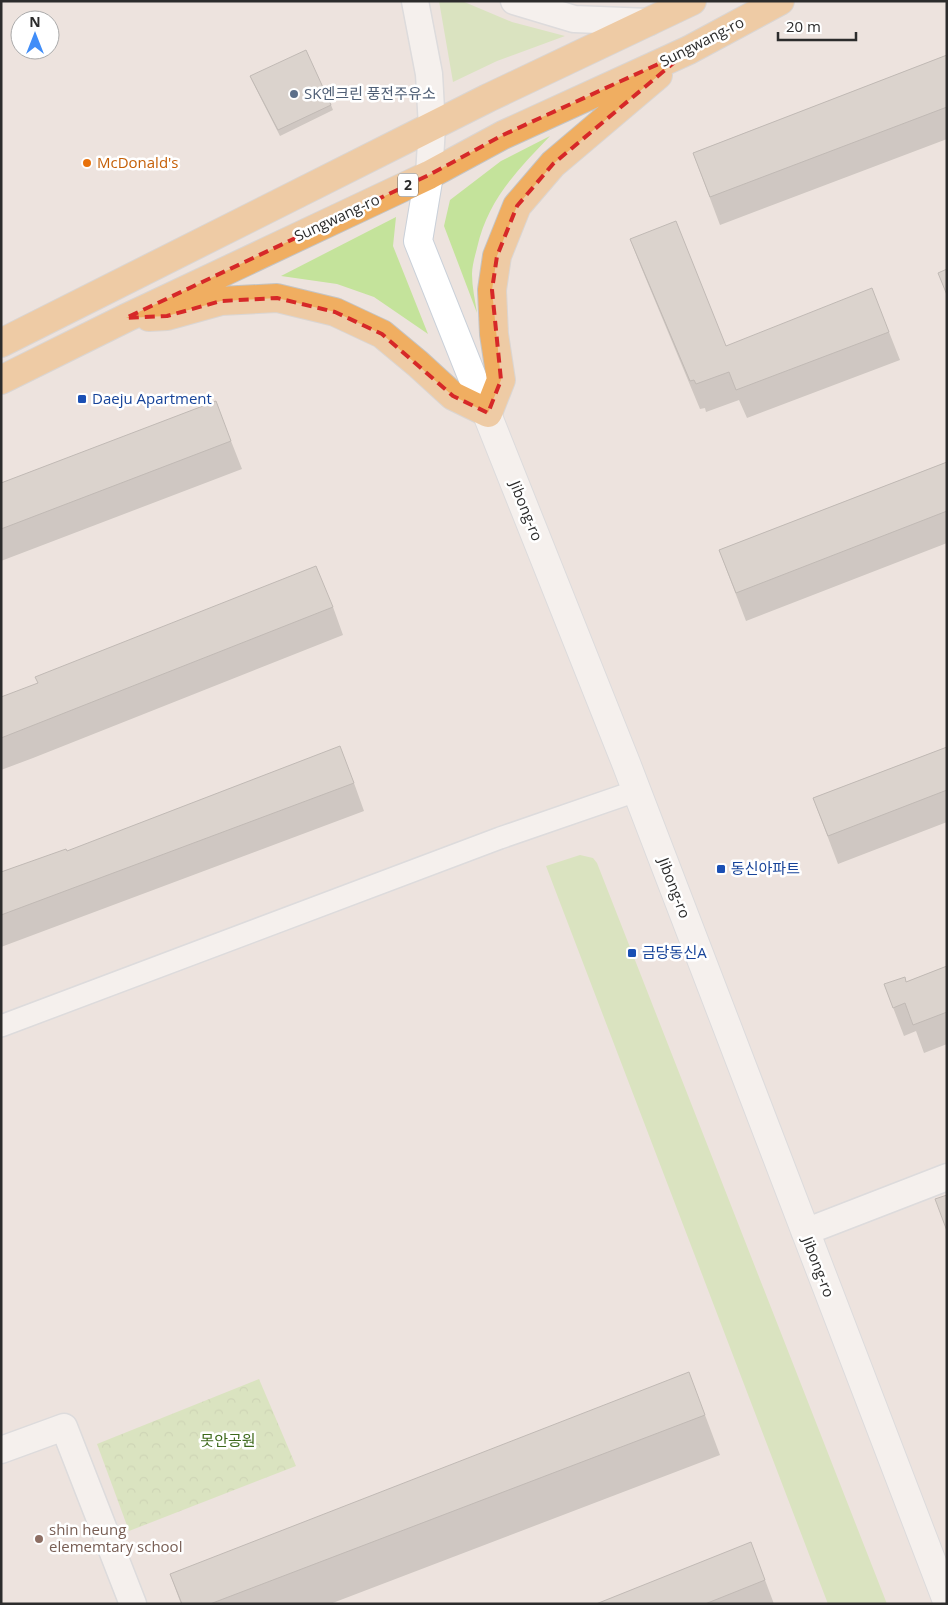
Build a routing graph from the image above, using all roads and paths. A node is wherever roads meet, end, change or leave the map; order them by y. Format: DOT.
graph roads {
  1 [pos="415,1"];
  2 [pos="514,1"];
  3 [pos="692,1"];
  4 [pos="780,1"];
  5 [pos="649,22"];
  6 [pos="689,50"];
  7 [pos="432,127"];
  8 [pos="429,175"];
  9 [pos="126,318"];
  10 [pos="1,343"];
  11 [pos="1,380"];
  12 [pos="488,413"];
  13 [pos="636,791"];
  14 [pos="1,1026"];
  15 [pos="947,1177"];
  16 [pos="805,1232"];
  17 [pos="1,1450"];
  18 [pos="947,1601"];
  19 [pos="133,1604"];
  1 -- 7 [label="street"];
  2 -- 5 [label="street"];
  3 -- 5 [label="main road"];
  4 -- 6 [label="main road, Sungwang-ro / 2"];
  5 -- 7 [label="main road"];
  6 -- 8 [label="main road, Sungwang-ro / 2"];
  6 -- 12 [label="main road"];
  7 -- 8 [label="street"];
  7 -- 10 [label="main road"];
  8 -- 9 [label="main road, Sungwang-ro / 2"];
  8 -- 12 [label="main road, Jibong-ro"];
  9 -- 11 [label="main road, Sungwang-ro / 2"];
  9 -- 12 [label="main road"];
  12 -- 13 [label="main road, Jibong-ro"];
  13 -- 14 [label="street"];
  13 -- 16 [label="main road, Jibong-ro"];
  15 -- 16 [label="street"];
  16 -- 18 [label="main road, Jibong-ro"];
  17 -- 19 [label="street"];
}
